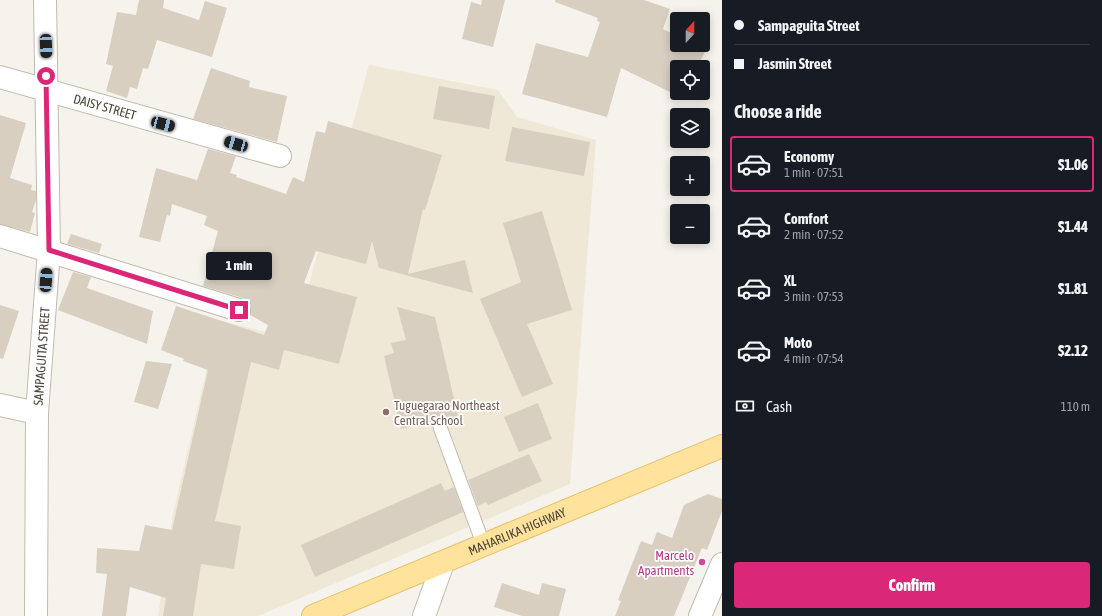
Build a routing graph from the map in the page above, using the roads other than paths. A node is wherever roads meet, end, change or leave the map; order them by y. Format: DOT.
graph roads {
  1 [pos="44,0"];
  2 [pos="0,77"];
  3 [pos="46,91"];
  4 [pos="280,156"];
  5 [pos="0,236"];
  6 [pos="49,250"];
  7 [pos="239,310"];
  8 [pos="0,406"];
  9 [pos="37,413"];
  10 [pos="440,427"];
  11 [pos="722,446"];
  12 [pos="484,546"];
  13 [pos="443,562"];
  14 [pos="722,564"];
  15 [pos="36,616"];
  16 [pos="312,616"];
  17 [pos="424,616"];
  18 [pos="700,616"];
  1 -- 3 [label="street, SAMPAGUITA STREET"];
  2 -- 3 [label="street, DAISY STREET"];
  3 -- 4 [label="street, DAISY STREET"];
  3 -- 6 [label="street, SAMPAGUITA STREET"];
  5 -- 6 [label="street"];
  6 -- 7 [label="street"];
  6 -- 9 [label="street, SAMPAGUITA STREET"];
  8 -- 9 [label="street"];
  9 -- 15 [label="street, SAMPAGUITA STREET"];
  10 -- 12 [label="lane"];
  11 -- 12 [label="main road, MAHARLIKA HIGHWAY"];
  12 -- 13 [label="main road, MAHARLIKA HIGHWAY"];
  13 -- 16 [label="main road, MAHARLIKA HIGHWAY"];
  13 -- 17 [label="street"];
  14 -- 18 [label="street"];
}
